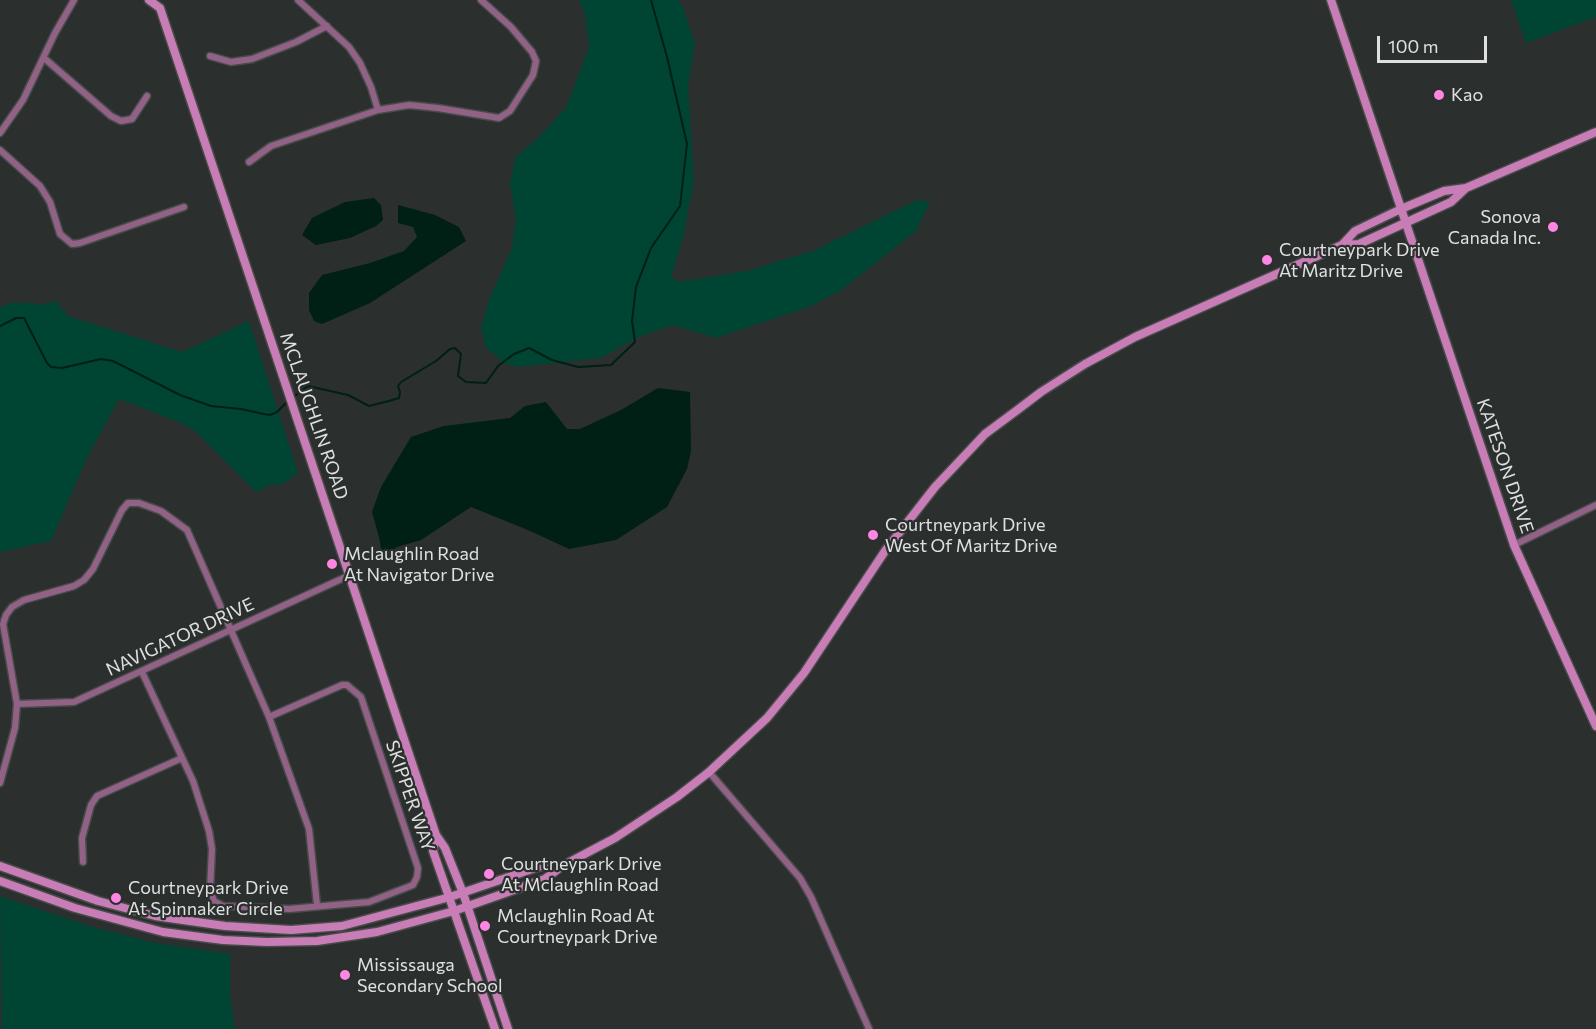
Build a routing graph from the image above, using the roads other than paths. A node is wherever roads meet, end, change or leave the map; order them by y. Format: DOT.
graph roads {
  1 [pos="74,0"];
  2 [pos="149,0"];
  3 [pos="298,0"];
  4 [pos="480,0"];
  5 [pos="1330,0"];
  6 [pos="161,4"];
  7 [pos="327,26"];
  8 [pos="210,56"];
  9 [pos="44,58"];
  10 [pos="147,96"];
  11 [pos="378,110"];
  12 [pos="1596,132"];
  13 [pos="0,133"];
  14 [pos="0,150"];
  15 [pos="249,162"];
  16 [pos="1466,188"];
  17 [pos="184,207"];
  18 [pos="1401,209"];
  19 [pos="1406,223"];
  20 [pos="1342,245"];
  21 [pos="1596,505"];
  22 [pos="1514,545"];
  23 [pos="350,575"];
  24 [pos="230,631"];
  25 [pos="142,672"];
  26 [pos="16,704"];
  27 [pos="268,717"];
  28 [pos="1596,726"];
  29 [pos="182,758"];
  30 [pos="708,772"];
  31 [pos="0,783"];
  32 [pos="436,835"];
  33 [pos="83,862"];
  34 [pos="0,866"];
  35 [pos="562,866"];
  36 [pos="0,881"];
  37 [pos="464,893"];
  38 [pos="450,897"];
  39 [pos="317,905"];
  40 [pos="468,906"];
  41 [pos="454,911"];
  42 [pos="225,926"];
  43 [pos="223,940"];
  44 [pos="495,1029"];
  45 [pos="508,1029"];
  46 [pos="869,1029"];
  1 -- 9 [label="street"];
  2 -- 6 [label="main road, MCLAUGHLIN ROAD"];
  3 -- 7 [label="street"];
  4 -- 11 [label="street"];
  5 -- 18 [label="main road, KATESON DRIVE"];
  6 -- 23 [label="main road, MCLAUGHLIN ROAD"];
  7 -- 8 [label="street"];
  7 -- 11 [label="street"];
  9 -- 10 [label="street"];
  9 -- 13 [label="street"];
  11 -- 15 [label="street"];
  12 -- 16 [label="main road"];
  14 -- 17 [label="street"];
  16 -- 18 [label="main road"];
  16 -- 19 [label="main road"];
  18 -- 19 [label="main road, KATESON DRIVE"];
  18 -- 20 [label="main road"];
  19 -- 20 [label="main road"];
  19 -- 22 [label="main road, KATESON DRIVE"];
  20 -- 30 [label="main road"];
  21 -- 22 [label="street"];
  22 -- 28 [label="main road, KATESON DRIVE"];
  23 -- 24 [label="street, NAVIGATOR DRIVE"];
  23 -- 32 [label="main road, MCLAUGHLIN ROAD"];
  24 -- 25 [label="street, NAVIGATOR DRIVE"];
  24 -- 26 [label="street"];
  24 -- 27 [label="street"];
  25 -- 26 [label="street, NAVIGATOR DRIVE"];
  25 -- 29 [label="street, SKIPPER WAY"];
  26 -- 31 [label="street"];
  27 -- 39 [label="street"];
  27 -- 39 [label="street, SKIPPER WAY"];
  29 -- 33 [label="street"];
  29 -- 39 [label="street, SKIPPER WAY"];
  30 -- 35 [label="main road"];
  30 -- 46 [label="street"];
  32 -- 37 [label="main road, MCLAUGHLIN ROAD"];
  32 -- 38 [label="main road, MCLAUGHLIN ROAD"];
  34 -- 42 [label="main road"];
  35 -- 37 [label="main road"];
  35 -- 40 [label="main road"];
  36 -- 43 [label="main road"];
  37 -- 38 [label="main road"];
  37 -- 40 [label="main road, MCLAUGHLIN ROAD"];
  38 -- 41 [label="main road, MCLAUGHLIN ROAD"];
  38 -- 42 [label="main road"];
  40 -- 41 [label="main road"];
  40 -- 45 [label="main road, MCLAUGHLIN ROAD"];
  41 -- 43 [label="main road"];
  41 -- 44 [label="main road, MCLAUGHLIN ROAD"];
  42 -- 43 [label="main road"];
}
